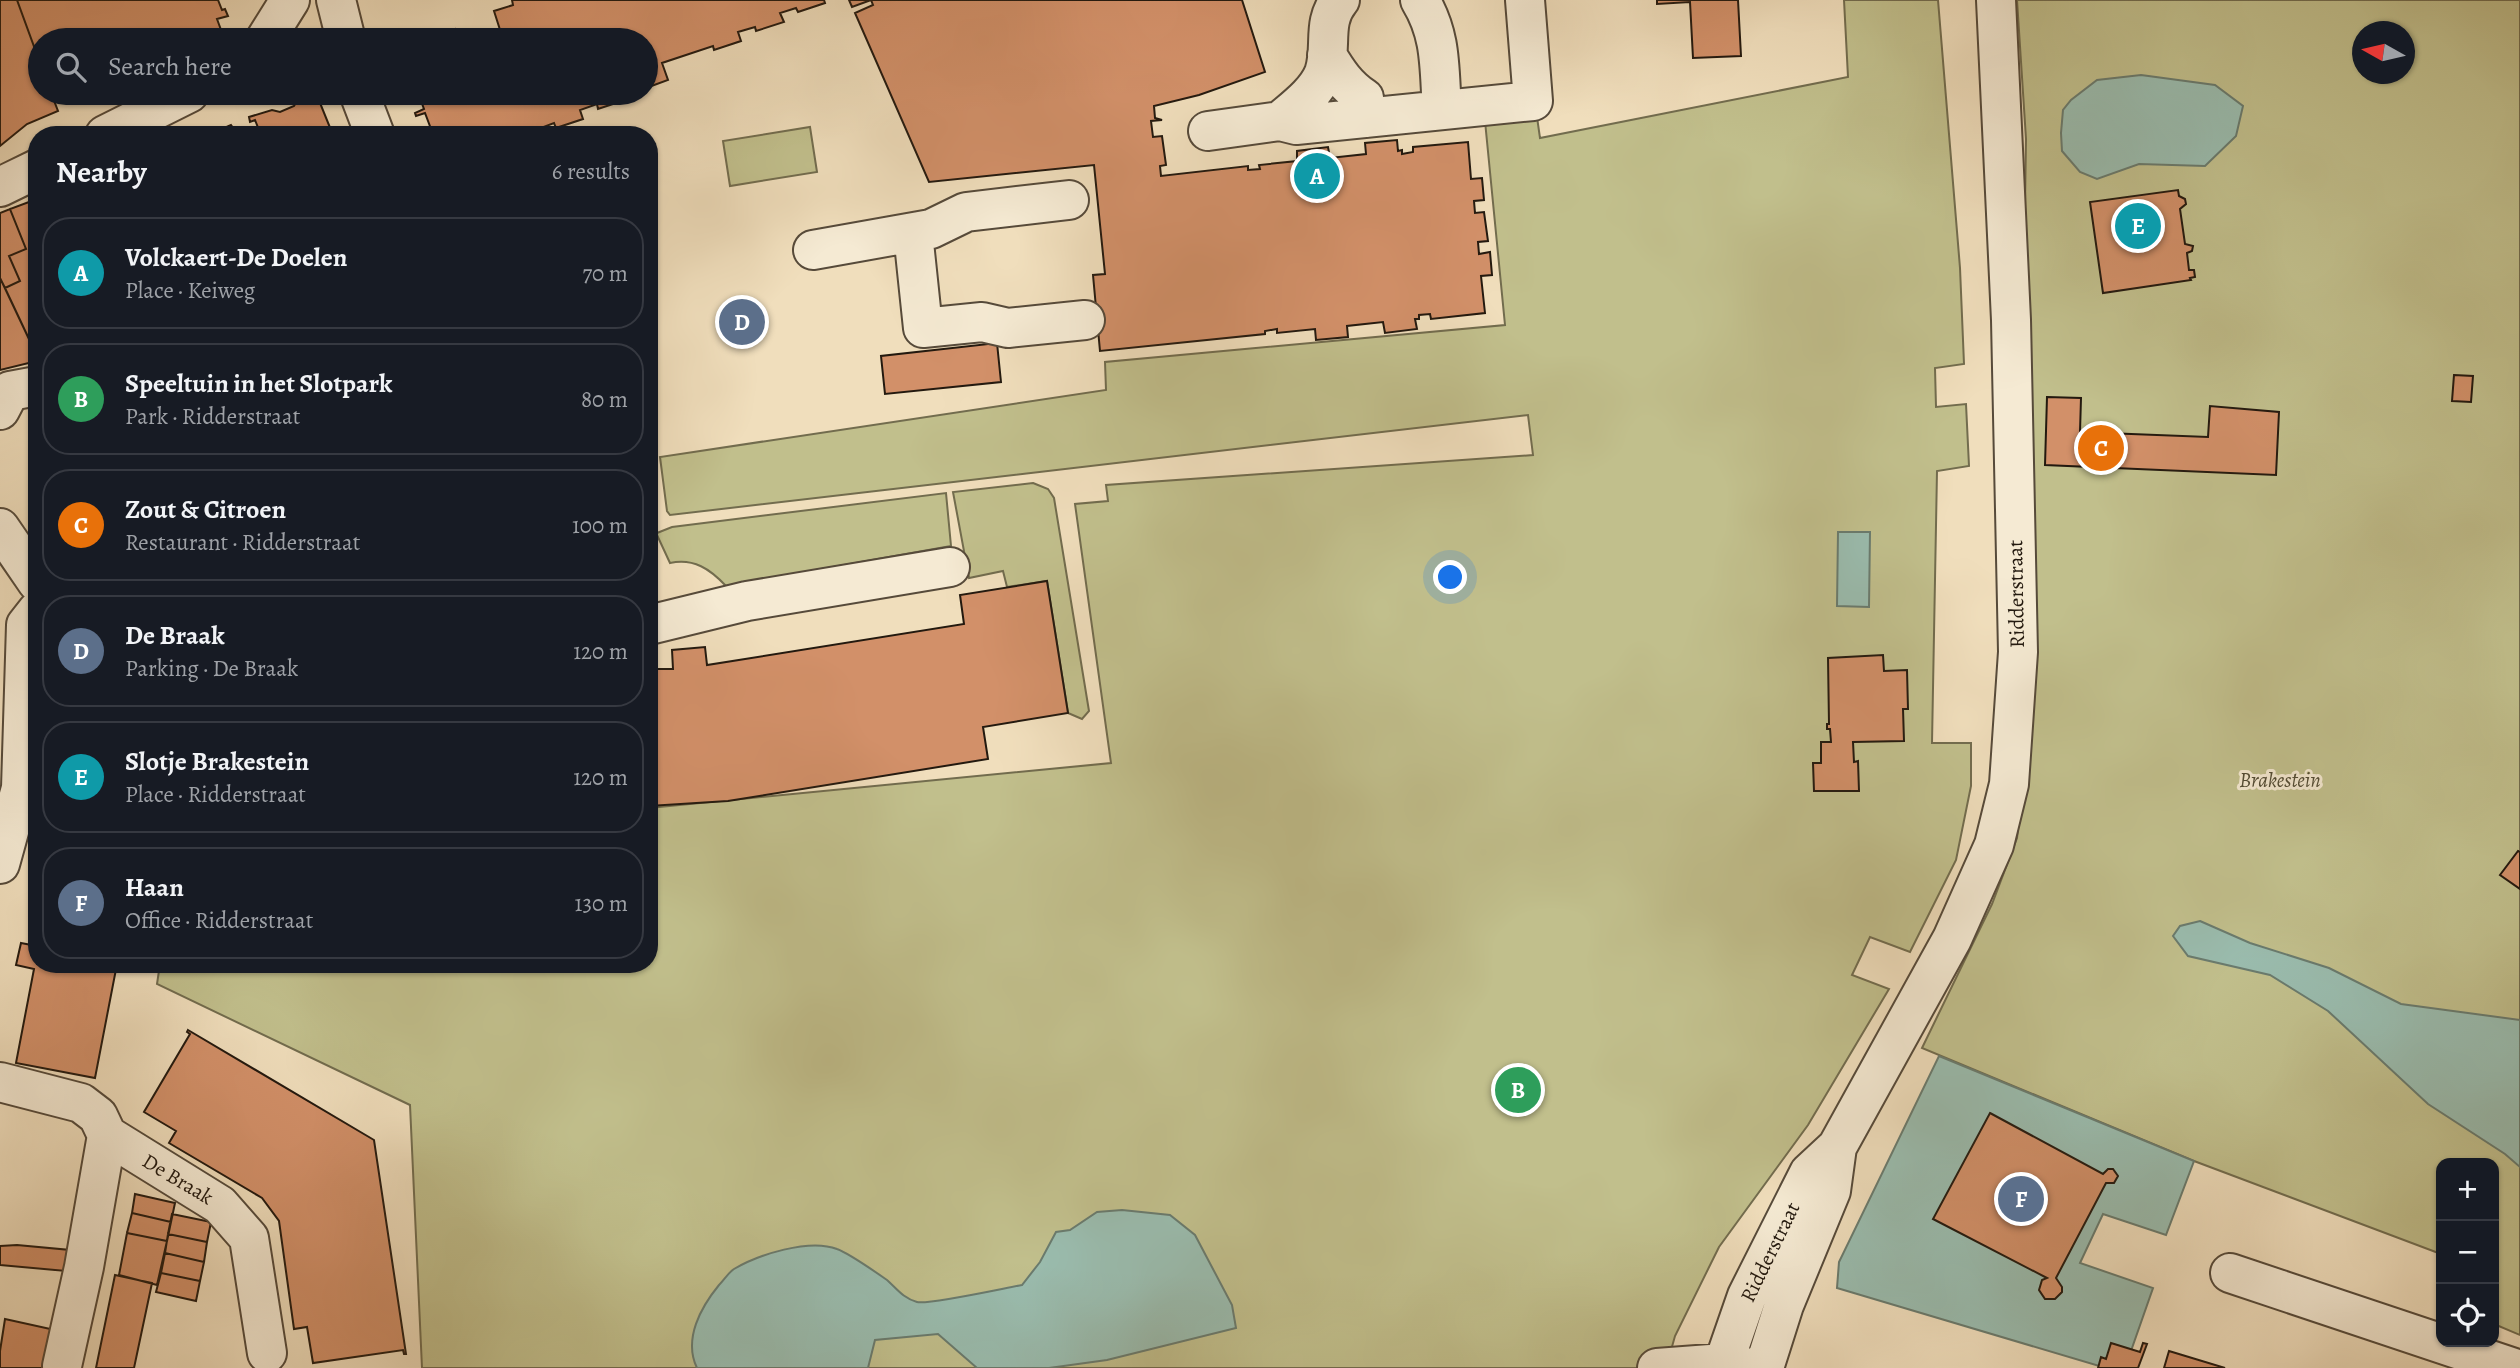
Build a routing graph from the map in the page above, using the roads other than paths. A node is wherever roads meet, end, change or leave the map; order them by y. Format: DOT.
graph roads {
  1 [pos="290,0"];
  2 [pos="336,0"];
  3 [pos="1340,0"];
  4 [pos="1420,0"];
  5 [pos="1525,0"];
  6 [pos="1996,0"];
  7 [pos="272,28"];
  8 [pos="343,28"];
  9 [pos="1327,55"];
  10 [pos="165,105"];
  11 [pos="364,105"];
  12 [pos="1442,110"];
  13 [pos="1366,118"];
  14 [pos="1280,121"];
  15 [pos="123,126"];
  16 [pos="372,126"];
  17 [pos="1208,131"];
  18 [pos="28,173"];
  19 [pos="0,187"];
  20 [pos="1069,200"];
  21 [pos="913,233"];
  22 [pos="813,250"];
  23 [pos="1085,320"];
  24 [pos="28,388"];
  25 [pos="0,410"];
  26 [pos="0,527"];
  27 [pos="950,567"];
  28 [pos="28,569"];
  29 [pos="28,622"];
  30 [pos="658,623"];
  31 [pos="0,864"];
  32 [pos="0,1082"];
  33 [pos="107,1135"];
  34 [pos="1837,1147"];
  35 [pos="2230,1273"];
  36 [pos="267,1353"];
  37 [pos="62,1366"];
  38 [pos="1733,1366"];
  39 [pos="1657,1368"];
  40 [pos="1764,1368"];
  41 [pos="2514,1368"];
  1 -- 7 [label="street"];
  2 -- 8 [label="street"];
  3 -- 9 [label="street"];
  4 -- 12 [label="street"];
  5 -- 12 [label="street"];
  6 -- 34 [label="street, Ridderstraat"];
  9 -- 13 [label="street"];
  9 -- 14 [label="street"];
  10 -- 15 [label="street"];
  11 -- 16 [label="street"];
  12 -- 13 [label="street"];
  13 -- 14 [label="street"];
  14 -- 17 [label="street"];
  18 -- 19 [label="street"];
  20 -- 21 [label="street"];
  21 -- 22 [label="street"];
  21 -- 23 [label="street"];
  24 -- 25 [label="street"];
  26 -- 28 [label="street"];
  27 -- 30 [label="street"];
  29 -- 31 [label="street"];
  32 -- 33 [label="street, De Braak"];
  33 -- 36 [label="street, De Braak"];
  33 -- 37 [label="street"];
  34 -- 38 [label="street, Ridderstraat"];
  34 -- 40 [label="street, Ridderstraat"];
  35 -- 41 [label="street"];
  38 -- 39 [label="street"];
}
